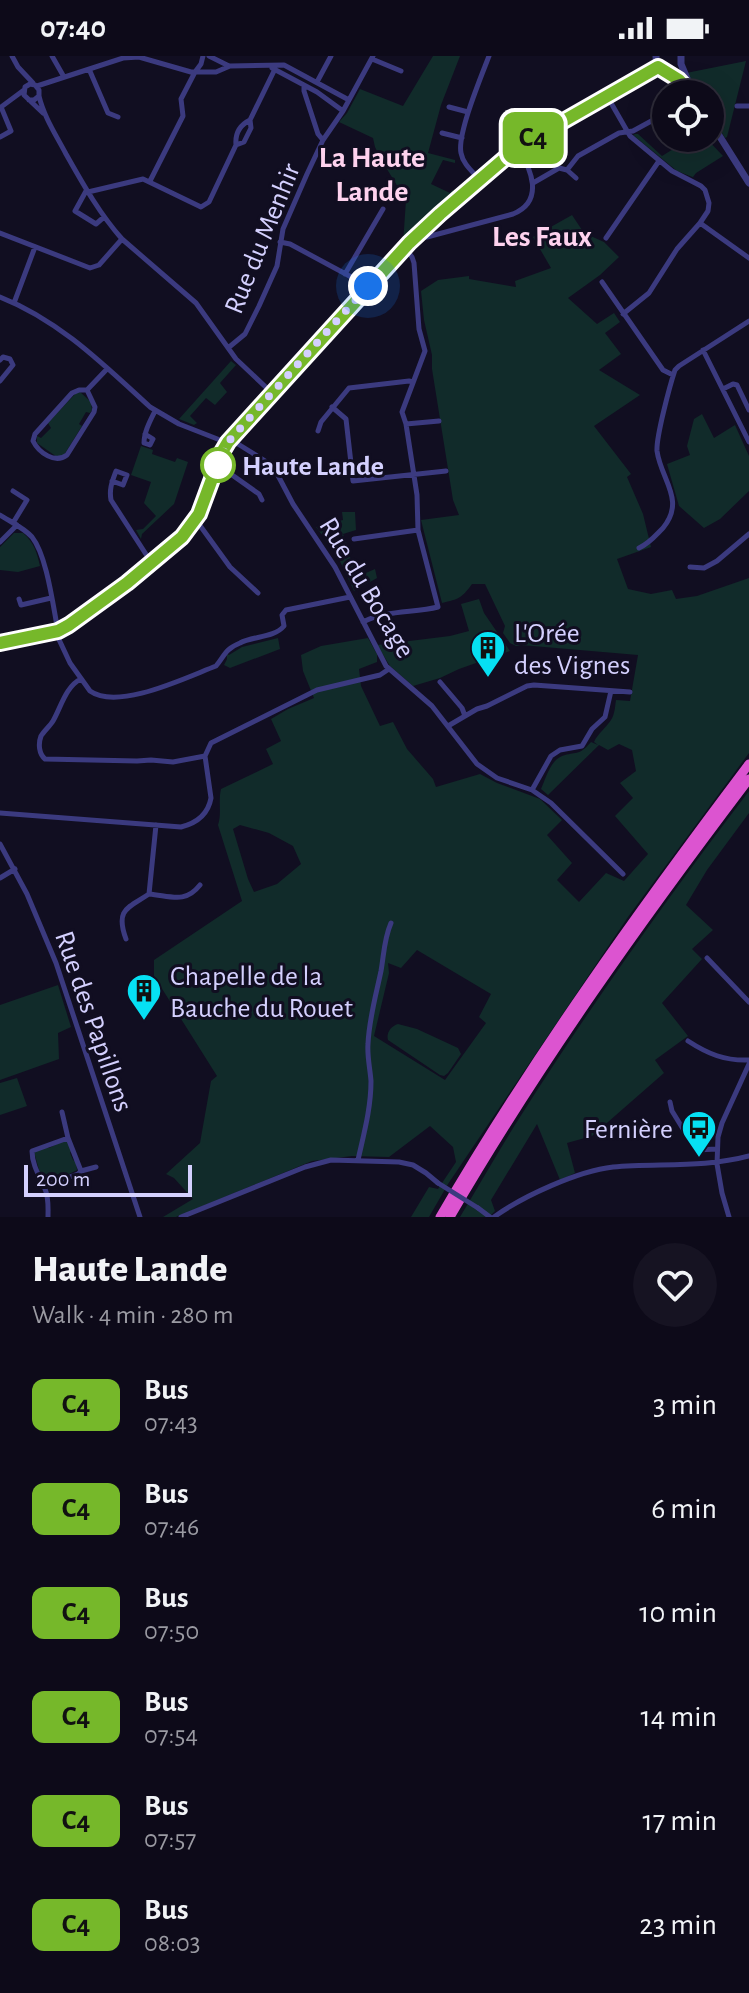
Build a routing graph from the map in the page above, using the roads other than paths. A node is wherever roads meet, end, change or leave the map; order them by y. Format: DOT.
graph roads {
  1 [pos="12,56"];
  2 [pos="52,56"];
  3 [pos="206,56"];
  4 [pos="331,56"];
  5 [pos="489,56"];
  6 [pos="656,56"];
  7 [pos="124,57"];
  8 [pos="147,57"];
  9 [pos="373,58"];
  10 [pos="681,60"];
  11 [pos="268,65"];
  12 [pos="230,66"];
  13 [pos="18,67"];
  14 [pos="89,69"];
  15 [pos="275,69"];
  16 [pos="661,69"];
  17 [pos="401,71"];
  18 [pos="195,72"];
  19 [pos="64,77"];
  20 [pos="679,80"];
  21 [pos="688,80"];
  22 [pos="56,81"];
  23 [pos="317,82"];
  24 [pos="36,85"];
  25 [pos="304,86"];
  26 [pos="24,90"];
  27 [pos="39,95"];
  28 [pos="607,96"];
  29 [pos="28,100"];
  30 [pos="349,100"];
  31 [pos="7,104"];
  32 [pos="737,106"];
  33 [pos="749,106"];
  34 [pos="449,107"];
  35 [pos="0,108"];
  36 [pos="343,111"];
  37 [pos="468,112"];
  38 [pos="44,114"];
  39 [pos="118,117"];
  40 [pos="652,121"];
  41 [pos="627,131"];
  42 [pos="442,133"];
  43 [pos="0,137"];
  44 [pos="462,138"];
  45 [pos="323,140"];
  46 [pos="724,143"];
  47 [pos="518,147"];
  48 [pos="659,161"];
  49 [pos="567,170"];
  50 [pos="576,178"];
  51 [pos="479,179"];
  52 [pos="150,181"];
  53 [pos="533,183"];
  54 [pos="749,183"];
  55 [pos="87,191"];
  56 [pos="383,209"];
  57 [pos="104,217"];
  58 [pos="700,223"];
  59 [pos="0,233"];
  60 [pos="417,235"];
  61 [pos="606,238"];
  62 [pos="122,239"];
  63 [pos="280,242"];
  64 [pos="35,247"];
  65 [pos="405,248"];
  66 [pos="749,258"];
  67 [pos="345,274"];
  68 [pos="602,282"];
  69 [pos="368,286"];
  70 [pos="0,297"];
  71 [pos="14,303"];
  72 [pos="623,314"];
  73 [pos="749,321"];
  74 [pos="228,348"];
  75 [pos="703,350"];
  76 [pos="0,360"];
  77 [pos="107,369"];
  78 [pos="673,375"];
  79 [pos="0,381"];
  80 [pos="413,382"];
  81 [pos="723,389"];
  82 [pos="87,390"];
  83 [pos="272,393"];
  84 [pos="332,407"];
  85 [pos="749,410"];
  86 [pos="155,411"];
  87 [pos="439,421"];
  88 [pos="406,424"];
  89 [pos="746,429"];
  90 [pos="318,431"];
  91 [pos="145,434"];
  92 [pos="228,442"];
  93 [pos="749,442"];
  94 [pos="218,465"];
  95 [pos="446,471"];
  96 [pos="414,475"];
  97 [pos="112,481"];
  98 [pos="13,491"];
  99 [pos="262,500"];
  100 [pos="0,515"];
  101 [pos="196,520"];
  102 [pos="15,524"];
  103 [pos="418,530"];
  104 [pos="749,534"];
  105 [pos="354,539"];
  106 [pos="0,542"];
  107 [pos="639,548"];
  108 [pos="151,562"];
  109 [pos="690,567"];
  110 [pos="258,593"];
  111 [pos="350,597"];
  112 [pos="51,598"];
  113 [pos="19,599"];
  114 [pos="363,622"];
  115 [pos="57,631"];
  116 [pos="0,643"];
  117 [pos="389,669"];
  118 [pos="81,679"];
  119 [pos="440,682"];
  120 [pos="611,691"];
  121 [pos="630,692"];
  122 [pos="465,716"];
  123 [pos="448,726"];
  124 [pos="205,756"];
  125 [pos="749,764"];
  126 [pos="749,781"];
  127 [pos="532,790"];
  128 [pos="0,813"];
  129 [pos="156,825"];
  130 [pos="0,844"];
  131 [pos="15,869"];
  132 [pos="623,874"];
  133 [pos="0,878"];
  134 [pos="200,885"];
  135 [pos="149,894"];
  136 [pos="391,923"];
  137 [pos="126,939"];
  138 [pos="707,958"];
  139 [pos="749,1002"];
  140 [pos="688,1041"];
  141 [pos="749,1062"];
  142 [pos="670,1102"];
  143 [pos="62,1112"];
  144 [pos="68,1138"];
  145 [pos="717,1149"];
  146 [pos="749,1156"];
  147 [pos="358,1160"];
  148 [pos="718,1161"];
  149 [pos="96,1167"];
  150 [pos="81,1171"];
  151 [pos="44,1186"];
  152 [pos="48,1217"];
  153 [pos="140,1217"];
  154 [pos="181,1217"];
  155 [pos="440,1217"];
  156 [pos="453,1217"];
  157 [pos="492,1217"];
  158 [pos="729,1217"];
  1 -- 13 [label="street"];
  2 -- 19 [label="street"];
  3 -- 12 [label="street"];
  3 -- 18 [label="street"];
  4 -- 23 [label="street"];
  5 -- 37 [label="street"];
  6 -- 16 [label="street"];
  7 -- 8 [label="street"];
  7 -- 14 [label="street"];
  8 -- 18 [label="street"];
  9 -- 17 [label="street"];
  9 -- 30 [label="street, Rue du Menhir"];
  10 -- 16 [label="street"];
  10 -- 21 [label="street"];
  11 -- 12 [label="street"];
  11 -- 15 [label="street"];
  11 -- 23 [label="street"];
  12 -- 18 [label="street"];
  13 -- 24 [label="street"];
  13 -- 26 [label="street"];
  14 -- 19 [label="street"];
  14 -- 39 [label="street"];
  15 -- 25 [label="street"];
  15 -- 52 [label="street"];
  16 -- 20 [label="street"];
  16 -- 28 [label="street"];
  18 -- 52 [label="street"];
  19 -- 22 [label="street"];
  22 -- 24 [label="street"];
  22 -- 27 [label="street"];
  23 -- 30 [label="street"];
  24 -- 26 [label="street"];
  24 -- 27 [label="street"];
  25 -- 36 [label="street"];
  25 -- 45 [label="street"];
  26 -- 29 [label="street"];
  26 -- 31 [label="street"];
  27 -- 29 [label="street"];
  27 -- 38 [label="street"];
  28 -- 41 [label="street"];
  28 -- 47 [label="street"];
  29 -- 31 [label="street"];
  29 -- 38 [label="street"];
  30 -- 36 [label="street, Rue du Menhir"];
  31 -- 35 [label="street"];
  32 -- 33 [label="street"];
  34 -- 37 [label="street"];
  35 -- 43 [label="street"];
  36 -- 45 [label="street, Rue du Menhir"];
  37 -- 44 [label="street"];
  38 -- 55 [label="street"];
  40 -- 41 [label="street"];
  41 -- 48 [label="street"];
  41 -- 49 [label="street"];
  42 -- 44 [label="street"];
  44 -- 51 [label="street"];
  45 -- 63 [label="street, Rue du Menhir"];
  46 -- 54 [label="street"];
  47 -- 51 [label="street"];
  47 -- 53 [label="street"];
  48 -- 58 [label="street"];
  48 -- 61 [label="street"];
  49 -- 50 [label="street"];
  49 -- 53 [label="street"];
  51 -- 60 [label="street"];
  52 -- 55 [label="street"];
  53 -- 60 [label="street"];
  55 -- 57 [label="street"];
  55 -- 57 [label="street"];
  56 -- 67 [label="street"];
  57 -- 62 [label="street"];
  58 -- 66 [label="street"];
  58 -- 72 [label="street"];
  59 -- 64 [label="street"];
  60 -- 65 [label="street"];
  62 -- 64 [label="street"];
  62 -- 74 [label="street"];
  63 -- 67 [label="street"];
  63 -- 74 [label="street, Rue du Menhir"];
  64 -- 71 [label="street"];
  65 -- 69 [label="street"];
  65 -- 80 [label="street"];
  67 -- 69 [label="street"];
  68 -- 72 [label="street"];
  69 -- 83 [label="street"];
  70 -- 71 [label="street, Rue du Bocage"];
  71 -- 77 [label="street, Rue du Bocage"];
  72 -- 78 [label="street"];
  73 -- 75 [label="street"];
  74 -- 83 [label="street"];
  75 -- 78 [label="street"];
  75 -- 81 [label="street"];
  76 -- 79 [label="street"];
  77 -- 82 [label="street"];
  77 -- 86 [label="street, Rue du Bocage"];
  78 -- 107 [label="street"];
  80 -- 84 [label="street"];
  80 -- 88 [label="street"];
  81 -- 85 [label="street"];
  81 -- 89 [label="street"];
  82 -- 82 [label="street"];
  83 -- 92 [label="street"];
  84 -- 90 [label="street"];
  84 -- 96 [label="street"];
  86 -- 91 [label="street"];
  86 -- 92 [label="street, Rue du Bocage"];
  87 -- 88 [label="street"];
  88 -- 96 [label="street"];
  89 -- 93 [label="street"];
  92 -- 94 [label="street"];
  92 -- 111 [label="street, Rue du Bocage"];
  94 -- 99 [label="street"];
  94 -- 101 [label="street"];
  95 -- 96 [label="street"];
  96 -- 103 [label="street"];
  97 -- 108 [label="street"];
  98 -- 102 [label="street"];
  100 -- 102 [label="street"];
  101 -- 108 [label="street"];
  101 -- 110 [label="street"];
  102 -- 106 [label="street"];
  102 -- 112 [label="street"];
  103 -- 105 [label="street"];
  103 -- 114 [label="street"];
  104 -- 109 [label="street"];
  108 -- 115 [label="street"];
  111 -- 114 [label="street, Rue du Bocage"];
  111 -- 118 [label="street"];
  112 -- 113 [label="street"];
  112 -- 115 [label="street"];
  114 -- 117 [label="street, Rue du Bocage"];
  115 -- 116 [label="street"];
  115 -- 118 [label="street"];
  117 -- 123 [label="street, Rue du Bocage"];
  117 -- 124 [label="street"];
  118 -- 124 [label="street"];
  119 -- 122 [label="street"];
  120 -- 121 [label="street"];
  120 -- 122 [label="street"];
  120 -- 127 [label="street"];
  122 -- 123 [label="street"];
  123 -- 127 [label="street, Rue du Bocage"];
  124 -- 129 [label="street"];
  125 -- 155 [label="highway"];
  126 -- 156 [label="highway"];
  127 -- 132 [label="street, Rue du Bocage"];
  128 -- 129 [label="street"];
  129 -- 135 [label="street"];
  130 -- 131 [label="street, Rue des Papillons"];
  131 -- 133 [label="street"];
  131 -- 153 [label="street, Rue des Papillons"];
  134 -- 135 [label="street"];
  135 -- 137 [label="street"];
  136 -- 147 [label="street"];
  138 -- 139 [label="street"];
  140 -- 141 [label="street"];
  141 -- 145 [label="street"];
  142 -- 145 [label="street"];
  143 -- 144 [label="street"];
  144 -- 150 [label="street"];
  144 -- 151 [label="street"];
  145 -- 148 [label="street"];
  146 -- 148 [label="street"];
  147 -- 154 [label="street"];
  147 -- 157 [label="street, bridge"];
  148 -- 157 [label="street"];
  148 -- 158 [label="street"];
  149 -- 150 [label="street"];
  150 -- 151 [label="street"];
  151 -- 152 [label="street"];
}
